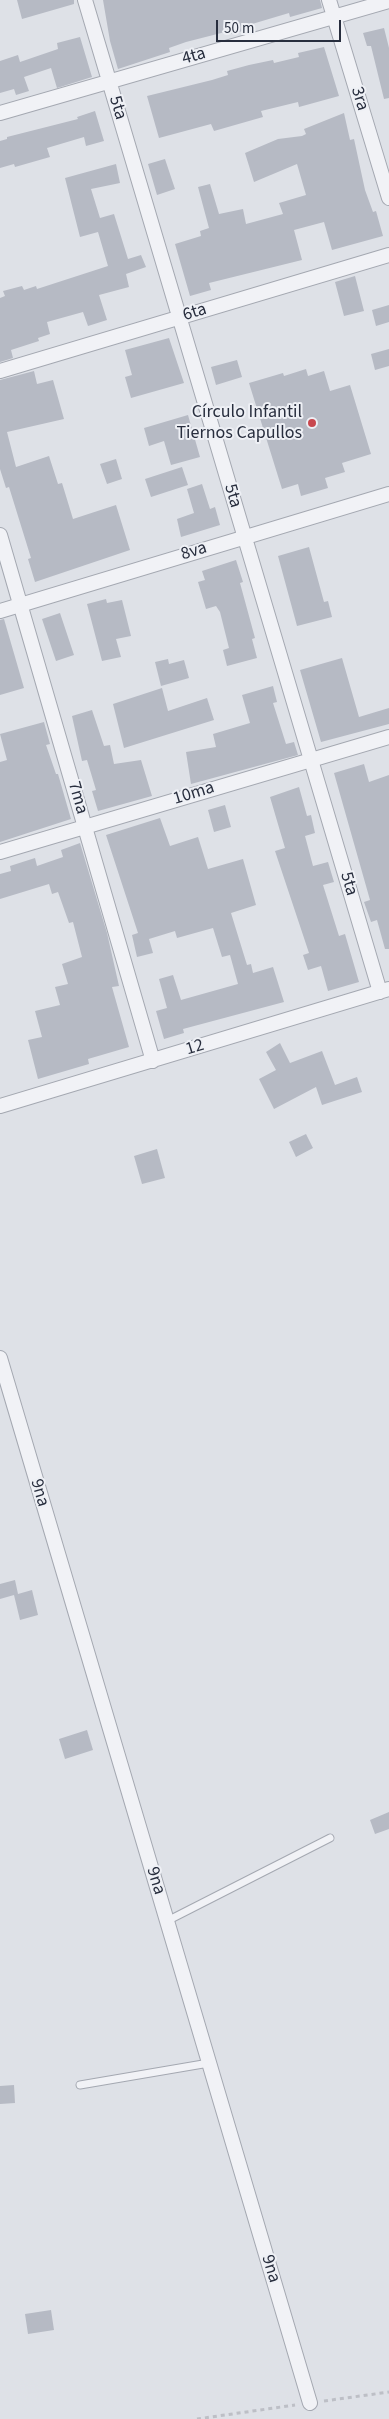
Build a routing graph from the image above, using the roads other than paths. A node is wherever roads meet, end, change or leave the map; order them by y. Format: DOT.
graph roads {
  1 [pos="85,0"];
  2 [pos="329,0"];
  3 [pos="389,1"];
  4 [pos="334,17"];
  5 [pos="109,82"];
  6 [pos="0,114"];
  7 [pos="389,198"];
  8 [pos="389,255"];
  9 [pos="179,318"];
  10 [pos="0,371"];
  11 [pos="389,494"];
  12 [pos="0,535"];
  13 [pos="244,537"];
  14 [pos="20,605"];
  15 [pos="0,611"];
  16 [pos="389,737"];
  17 [pos="311,760"];
  18 [pos="85,827"];
  19 [pos="0,852"];
  20 [pos="384,991"];
  21 [pos="153,1061"];
  22 [pos="0,1106"];
  23 [pos="0,1358"];
  24 [pos="330,1838"];
  25 [pos="167,1921"];
  26 [pos="209,2062"];
  27 [pos="80,2084"];
  28 [pos="310,2403"];
  1 -- 5 [label="street, 5ta"];
  2 -- 4 [label="street, 3ra"];
  3 -- 4 [label="street, 4ta"];
  4 -- 5 [label="street, 4ta"];
  4 -- 7 [label="street, 3ra"];
  5 -- 6 [label="street, 4ta"];
  5 -- 9 [label="street, 5ta"];
  8 -- 9 [label="street, 6ta"];
  9 -- 10 [label="street, 6ta"];
  9 -- 13 [label="street, 5ta"];
  11 -- 13 [label="street, 8va"];
  12 -- 14 [label="street, 7ma"];
  13 -- 14 [label="street, 8va"];
  13 -- 17 [label="street, 5ta"];
  14 -- 15 [label="street, 8va"];
  14 -- 18 [label="street, 7ma"];
  16 -- 17 [label="street, 10ma"];
  17 -- 18 [label="street, 10ma"];
  17 -- 20 [label="street, 5ta"];
  18 -- 19 [label="street, 10ma"];
  18 -- 21 [label="street, 7ma"];
  20 -- 21 [label="street, 12"];
  21 -- 22 [label="street, 12"];
  23 -- 25 [label="street, 9na"];
  24 -- 25 [label="lane"];
  25 -- 26 [label="street, 9na"];
  26 -- 27 [label="lane"];
  26 -- 28 [label="street, 9na"];
}
